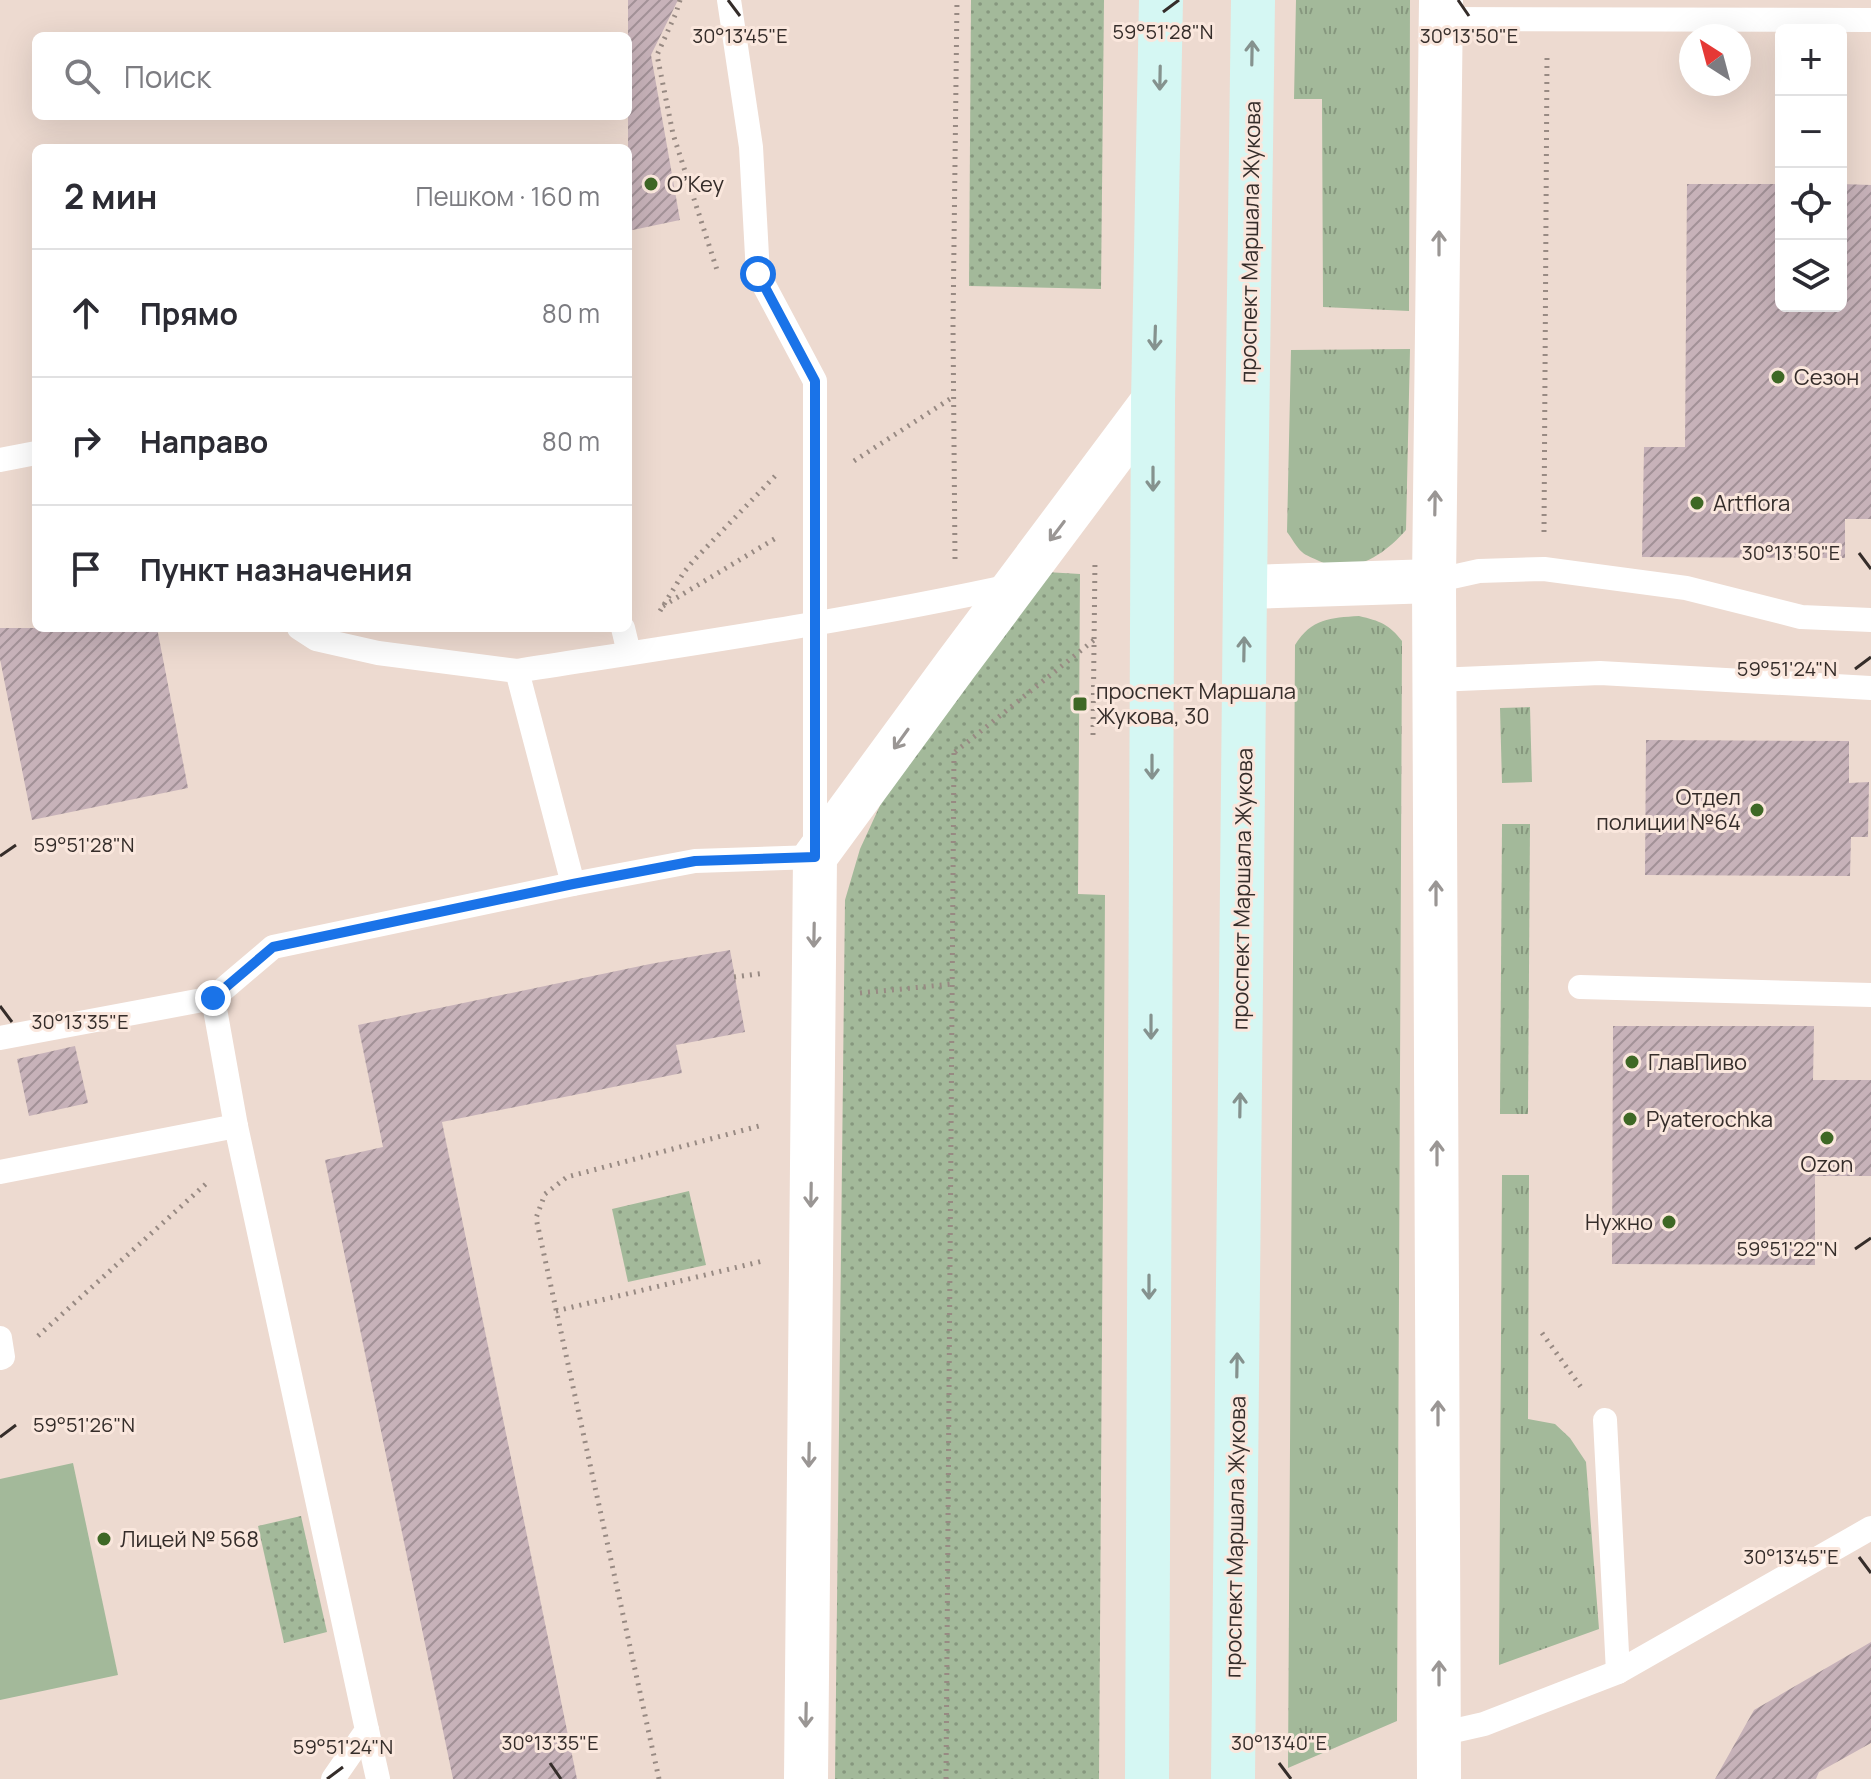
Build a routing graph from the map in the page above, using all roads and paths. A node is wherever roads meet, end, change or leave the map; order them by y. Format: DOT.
graph roads {
  1 [pos="680,0"];
  2 [pos="729,0"];
  3 [pos="957,0"];
  4 [pos="1161,0"];
  5 [pos="1253,0"];
  6 [pos="1440,9"];
  7 [pos="1548,18"];
  8 [pos="1871,20"];
  9 [pos="721,277"];
  10 [pos="954,397"];
  11 [pos="1153,401"];
  12 [pos="32,454"];
  13 [pos="0,460"];
  14 [pos="852,461"];
  15 [pos="780,483"];
  16 [pos="777,525"];
  17 [pos="776,538"];
  18 [pos="776,554"];
  19 [pos="1095,554"];
  20 [pos="955,561"];
  21 [pos="1544,569"];
  22 [pos="1434,581"];
  23 [pos="1017,584"];
  24 [pos="1245,587"];
  25 [pos="662,606"];
  26 [pos="659,615"];
  27 [pos="1871,620"];
  28 [pos="814,624"];
  29 [pos="305,632"];
  30 [pos="624,632"];
  31 [pos="1095,639"];
  32 [pos="629,653"];
  33 [pos="517,671"];
  34 [pos="1435,680"];
  35 [pos="1871,688"];
  36 [pos="1093,735"];
  37 [pos="954,739"];
  38 [pos="954,753"];
  39 [pos="815,857"];
  40 [pos="573,884"];
  41 [pos="766,972"];
  42 [pos="734,977"];
  43 [pos="953,984"];
  44 [pos="1580,987"];
  45 [pos="853,993"];
  46 [pos="1871,995"];
  47 [pos="213,998"];
  48 [pos="0,1038"];
  49 [pos="763,1125"];
  50 [pos="236,1126"];
  51 [pos="242,1151"];
  52 [pos="0,1172"];
  53 [pos="764,1261"];
  54 [pos="556,1311"];
  55 [pos="1542,1333"];
  56 [pos="1,1351"];
  57 [pos="1605,1420"];
  58 [pos="1871,1528"];
  59 [pos="1618,1672"];
  60 [pos="367,1730"];
  61 [pos="1440,1734"];
  62 [pos="333,1779"];
  63 [pos="378,1779"];
  64 [pos="659,1779"];
  65 [pos="806,1779"];
  66 [pos="946,1779"];
  67 [pos="1147,1779"];
  68 [pos="1233,1779"];
  69 [pos="1439,1779"];
  1 -- 9 [label="path"];
  2 -- 28 [label="lane"];
  3 -- 10 [label="path"];
  4 -- 11 [label="main road, one-way"];
  24 -- 5 [label="main road, проспект Маршала Жукова, one-way"];
  6 -- 7 [label="lane"];
  22 -- 6 [label="street, one-way"];
  7 -- 8 [label="lane"];
  7 -- 21 [label="path"];
  10 -- 14 [label="path"];
  10 -- 20 [label="path"];
  11 -- 23 [label="street, one-way"];
  11 -- 67 [label="main road, one-way"];
  12 -- 13 [label="lane"];
  15 -- 25 [label="path"];
  16 -- 17 [label="path"];
  17 -- 18 [label="path"];
  17 -- 25 [label="path"];
  19 -- 31 [label="path"];
  21 -- 22 [label="lane"];
  21 -- 27 [label="lane"];
  22 -- 24 [label="street"];
  22 -- 34 [label="street"];
  23 -- 28 [label="lane"];
  23 -- 39 [label="street, one-way"];
  68 -- 24 [label="main road, проспект Маршала Жукова, one-way"];
  25 -- 26 [label="path"];
  28 -- 32 [label="lane"];
  28 -- 39 [label="lane"];
  29 -- 33 [label="lane"];
  30 -- 32 [label="lane"];
  31 -- 36 [label="path"];
  31 -- 38 [label="path"];
  32 -- 33 [label="lane"];
  33 -- 40 [label="lane"];
  34 -- 35 [label="lane"];
  61 -- 34 [label="street, one-way"];
  37 -- 38 [label="path"];
  38 -- 43 [label="path"];
  39 -- 40 [label="lane"];
  39 -- 65 [label="street, one-way"];
  40 -- 47 [label="lane"];
  41 -- 42 [label="path"];
  43 -- 45 [label="path"];
  43 -- 66 [label="path"];
  44 -- 46 [label="lane"];
  47 -- 48 [label="lane"];
  47 -- 50 [label="lane"];
  49 -- 54 [label="path"];
  50 -- 51 [label="lane"];
  50 -- 52 [label="lane"];
  51 -- 56 [label="path"];
  51 -- 60 [label="lane"];
  53 -- 54 [label="path"];
  54 -- 64 [label="path"];
  55 -- 57 [label="path"];
  57 -- 59 [label="lane"];
  58 -- 59 [label="lane"];
  59 -- 61 [label="lane"];
  60 -- 62 [label="lane"];
  60 -- 63 [label="lane"];
  61 -- 69 [label="street"];
}
